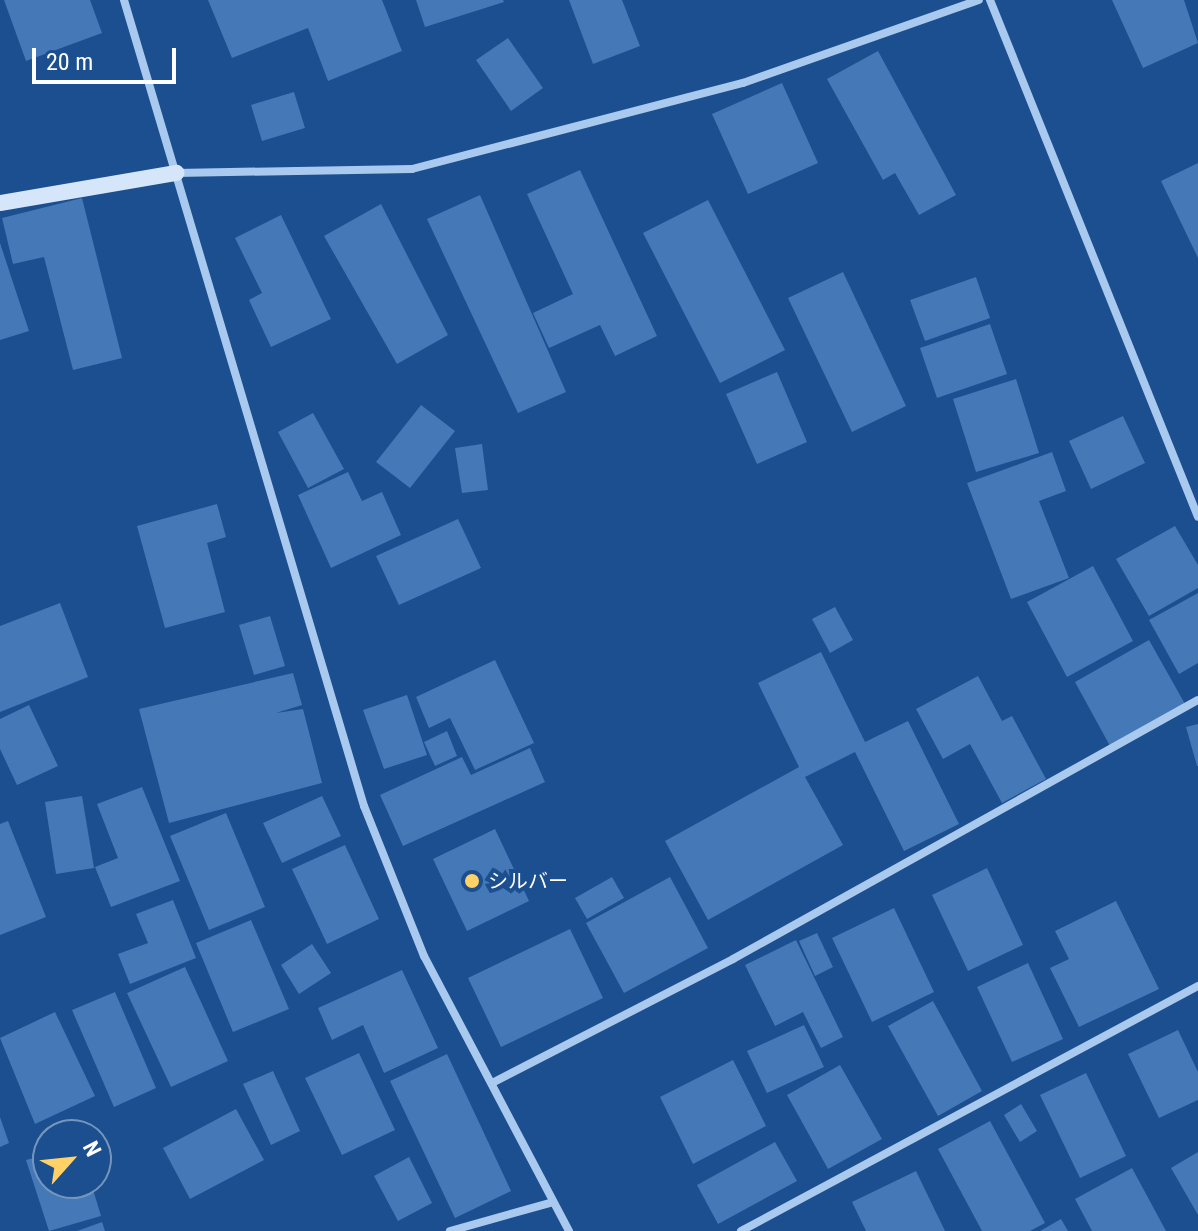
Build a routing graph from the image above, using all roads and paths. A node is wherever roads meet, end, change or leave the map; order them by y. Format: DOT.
graph roads {
  1 [pos="124,0"];
  2 [pos="979,0"];
  3 [pos="990,0"];
  4 [pos="176,173"];
  5 [pos="0,203"];
  6 [pos="1198,517"];
  7 [pos="1198,700"];
  8 [pos="1198,986"];
  9 [pos="494,1082"];
  10 [pos="553,1202"];
  11 [pos="450,1231"];
  12 [pos="569,1231"];
  13 [pos="741,1231"];
  1 -- 4 [label="street"];
  2 -- 4 [label="street"];
  3 -- 6 [label="street"];
  4 -- 5 [label="street"];
  4 -- 9 [label="street"];
  7 -- 9 [label="street"];
  8 -- 13 [label="street"];
  9 -- 10 [label="street"];
  10 -- 11 [label="street"];
  10 -- 12 [label="street"];
}
